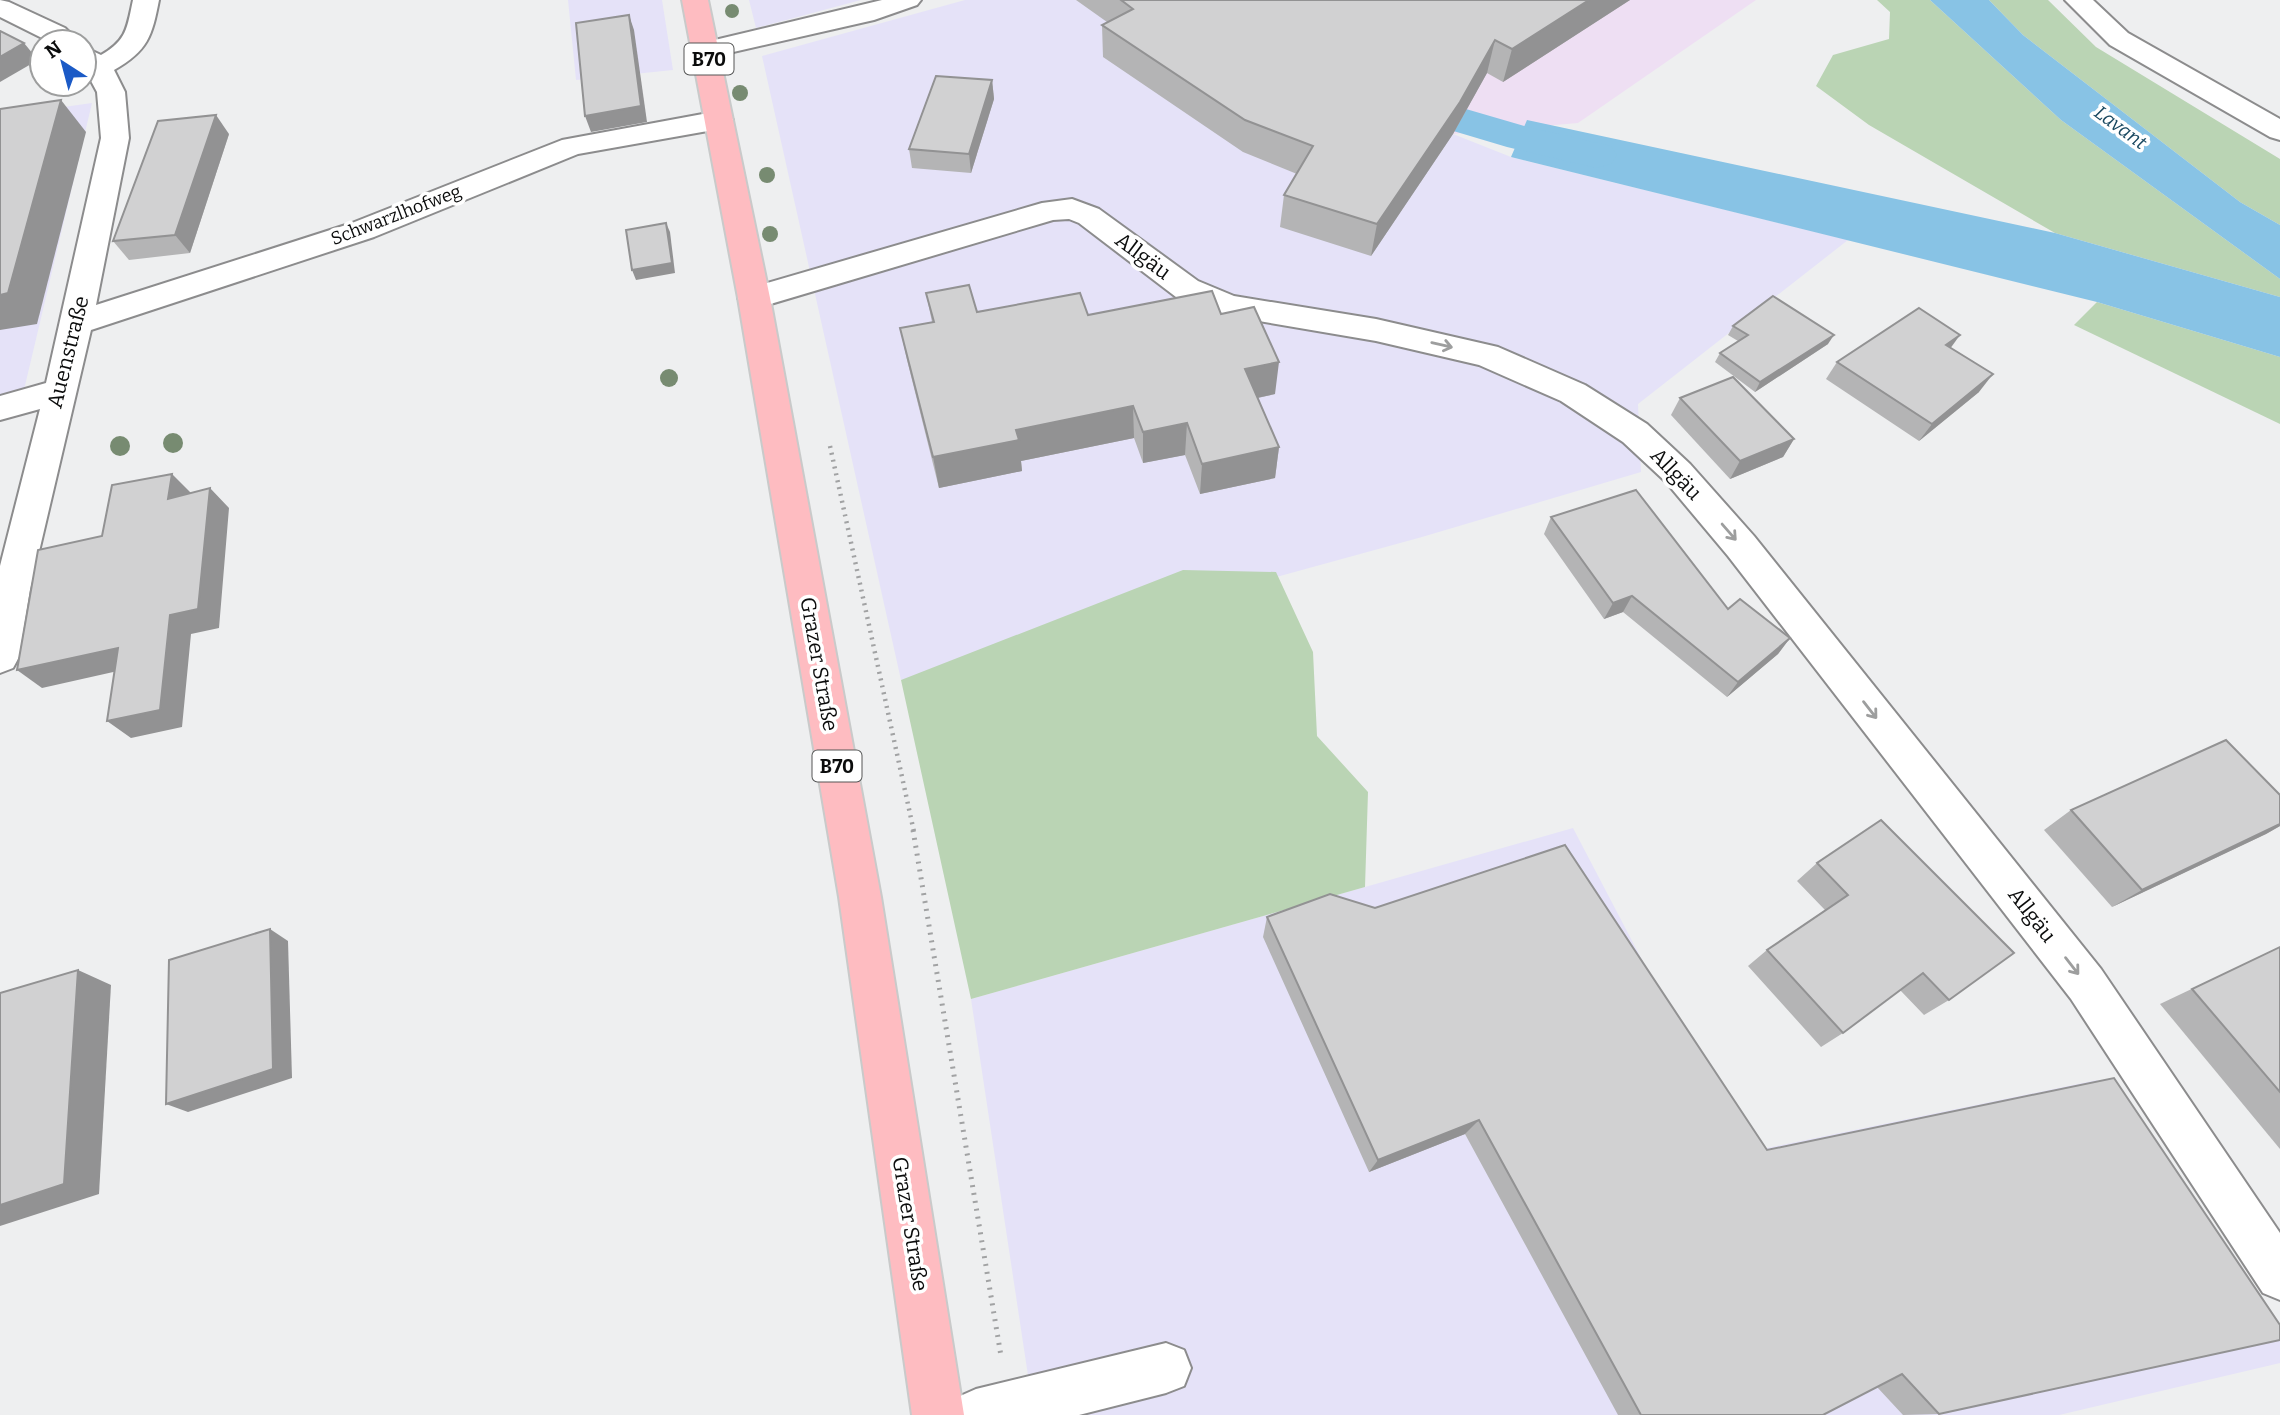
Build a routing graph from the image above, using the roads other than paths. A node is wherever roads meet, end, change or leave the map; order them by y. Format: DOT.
graph roads {
  1 [pos="146,0"];
  2 [pos="695,0"];
  3 [pos="908,0"];
  4 [pos="2078,0"];
  5 [pos="0,8"];
  6 [pos="43,28"];
  7 [pos="707,50"];
  8 [pos="98,60"];
  9 [pos="98,71"];
  10 [pos="719,120"];
  11 [pos="2280,131"];
  12 [pos="754,298"];
  13 [pos="76,323"];
  14 [pos="59,391"];
  15 [pos="0,408"];
  16 [pos="0,657"];
  17 [pos="2280,1276"];
  18 [pos="1166,1368"];
  19 [pos="993,1411"];
  20 [pos="939,1415"];
  1 -- 8 [label="street"];
  2 -- 7 [label="main road, Grazer Straße / B70"];
  3 -- 7 [label="street"];
  4 -- 11 [label="street"];
  5 -- 6 [label="street"];
  7 -- 10 [label="main road, Grazer Straße / B70"];
  9 -- 13 [label="street, Auenstraße"];
  10 -- 12 [label="main road, Grazer Straße / B70"];
  10 -- 13 [label="street, Schwarzlhofweg"];
  12 -- 17 [label="street, Allgäu, one-way"];
  12 -- 20 [label="main road, Grazer Straße / B70"];
  13 -- 14 [label="street, Auenstraße"];
  14 -- 15 [label="street"];
  14 -- 16 [label="street, Auenstraße"];
  18 -- 19 [label="street"];
}
